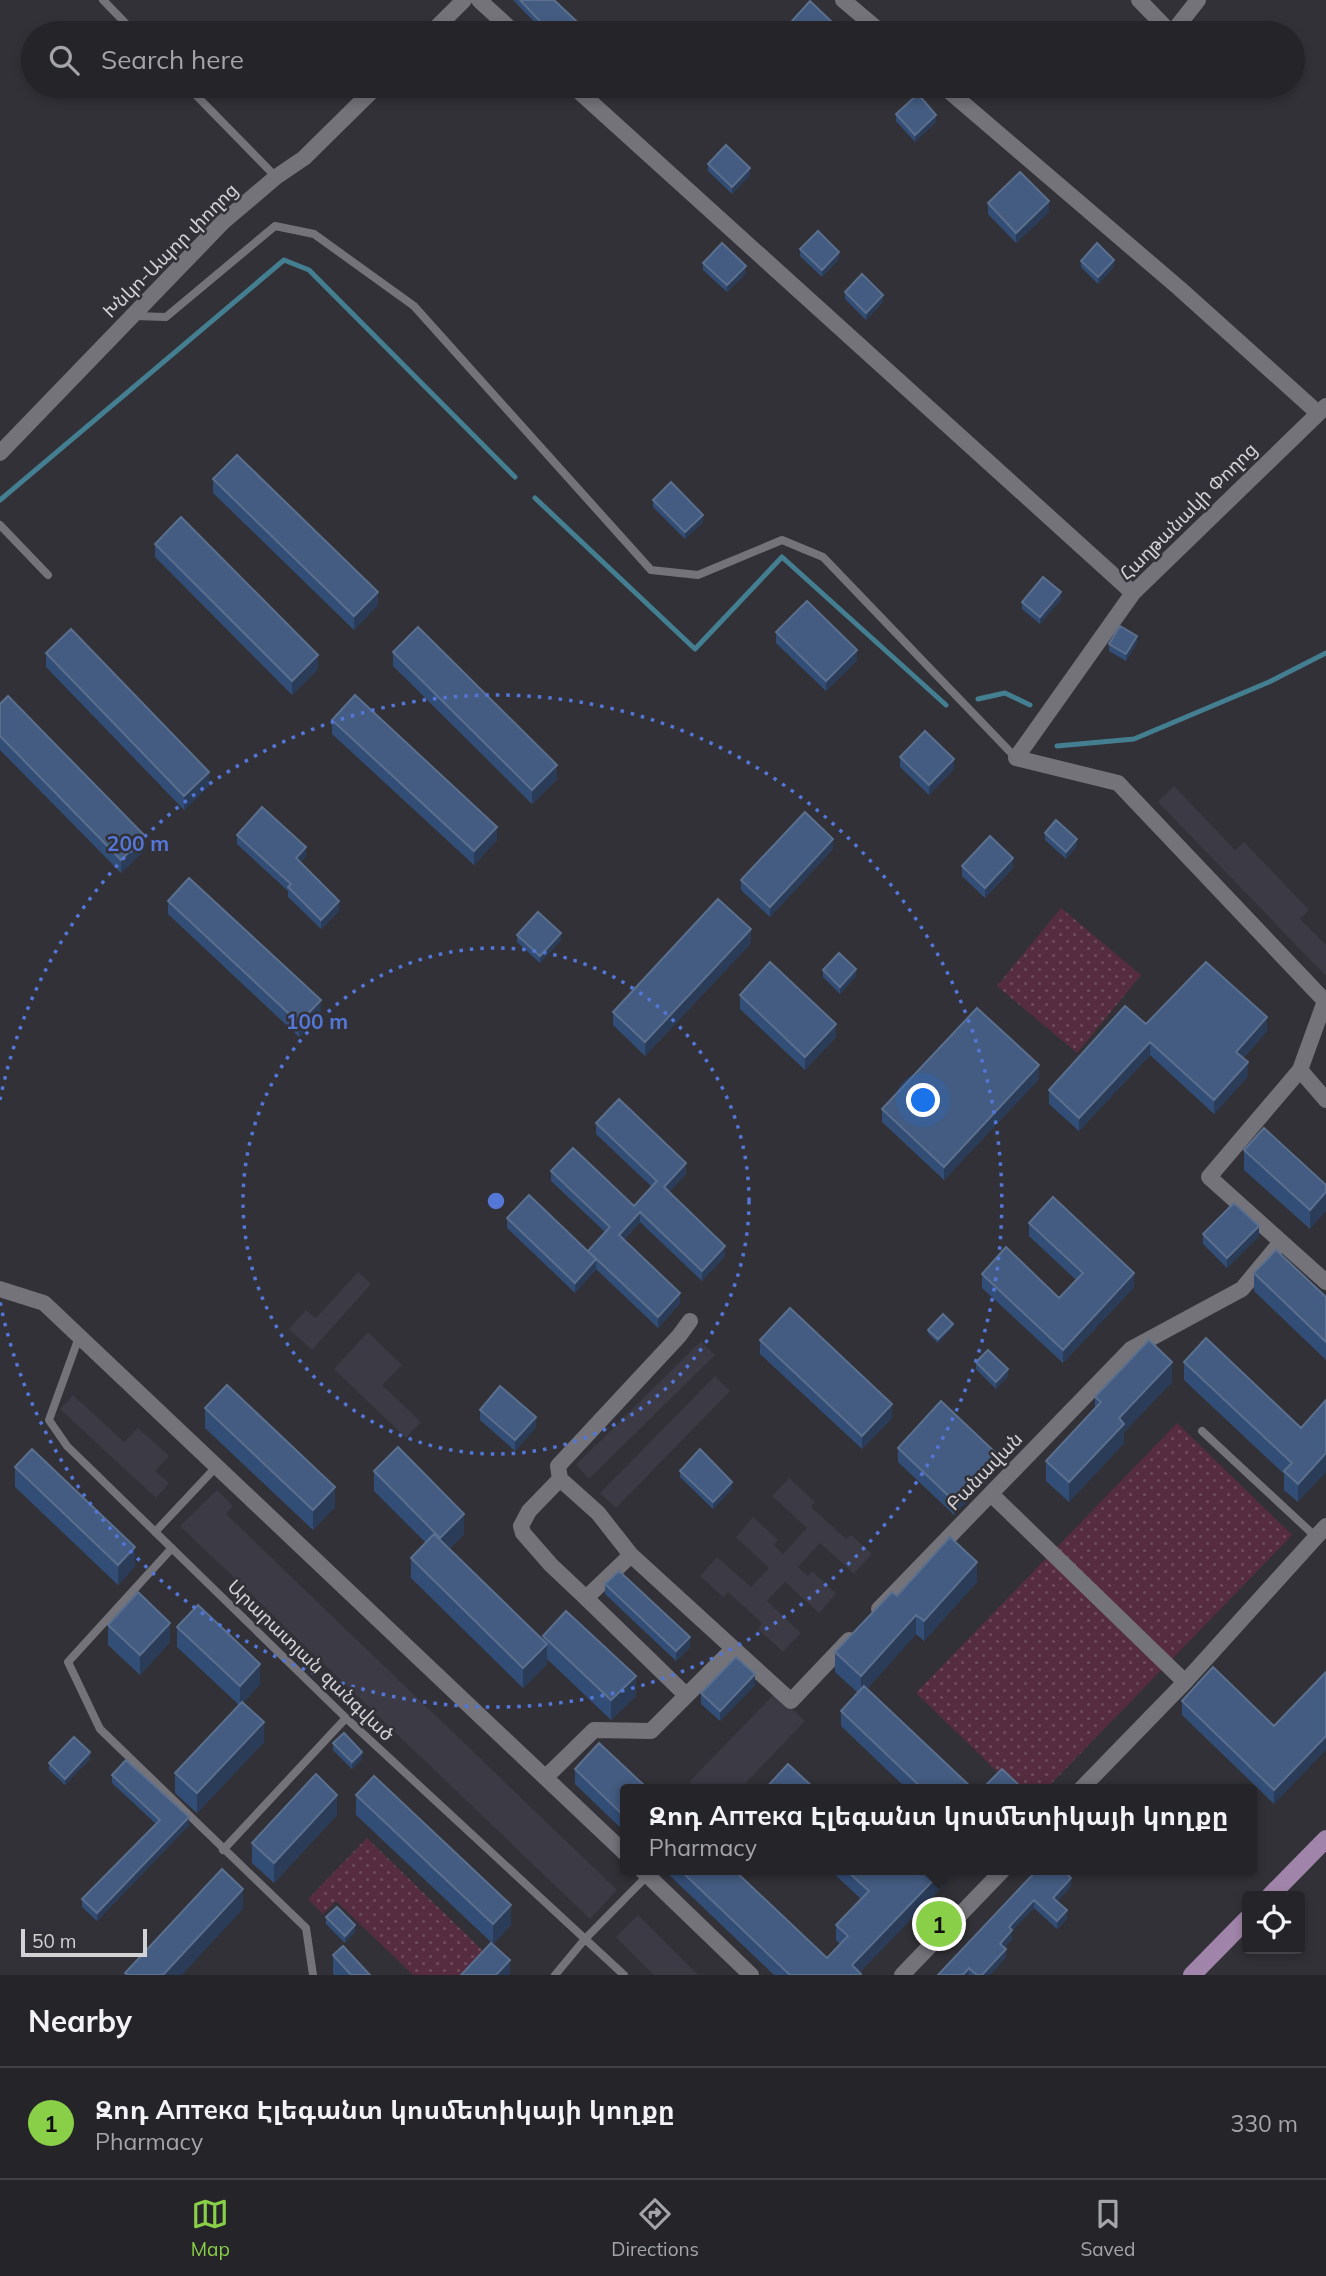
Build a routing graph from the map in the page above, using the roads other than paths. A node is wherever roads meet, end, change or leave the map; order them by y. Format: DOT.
graph roads {
  1 [pos="103,0"];
  2 [pos="464,0"];
  3 [pos="479,0"];
  4 [pos="843,0"];
  5 [pos="1139,0"];
  6 [pos="1198,0"];
  7 [pos="123,21"];
  8 [pos="442,21"];
  9 [pos="502,21"];
  10 [pos="868,21"];
  11 [pos="1160,21"];
  12 [pos="1181,21"];
  13 [pos="199,98"];
  14 [pos="365,98"];
  15 [pos="586,98"];
  16 [pos="957,98"];
  17 [pos="276,177"];
  18 [pos="133,316"];
  19 [pos="1322,410"];
  20 [pos="0,453"];
  21 [pos="0,526"];
  22 [pos="48,575"];
  23 [pos="1133,593"];
  24 [pos="1016,758"];
  25 [pos="1300,1070"];
  26 [pos="1326,1100"];
  27 [pos="1281,1242"];
  28 [pos="1326,1282"];
  29 [pos="0,1289"];
  30 [pos="690,1321"];
  31 [pos="79,1337"];
  32 [pos="1202,1431"];
  33 [pos="217,1466"];
  34 [pos="560,1479"];
  35 [pos="991,1494"];
  36 [pos="155,1532"];
  37 [pos="1321,1532"];
  38 [pos="172,1548"];
  39 [pos="631,1555"];
  40 [pos="586,1598"];
  41 [pos="733,1648"];
  42 [pos="1185,1682"];
  43 [pos="686,1695"];
  44 [pos="346,1718"];
  45 [pos="546,1777"];
  46 [pos="1086,1784"];
  47 [pos="1326,1839"];
  48 [pos="620,1848"];
  49 [pos="223,1850"];
  50 [pos="642,1875"];
  51 [pos="648,1875"];
  52 [pos="998,1875"];
  53 [pos="1275,1891"];
  54 [pos="1242,1924"];
  55 [pos="585,1939"];
  56 [pos="906,1973"];
  57 [pos="313,1975"];
  58 [pos="555,1975"];
  59 [pos="624,1975"];
  60 [pos="751,1975"];
  61 [pos="1192,1975"];
  1 -- 7 [label="lane"];
  2 -- 8 [label="street"];
  3 -- 9 [label="street"];
  4 -- 10 [label="street"];
  5 -- 11 [label="street"];
  6 -- 12 [label="street"];
  13 -- 17 [label="lane"];
  14 -- 17 [label="street, Խնկո-Ապոր փողոց"];
  15 -- 23 [label="street"];
  16 -- 19 [label="street"];
  17 -- 18 [label="street, Խնկո-Ապոր փողոց"];
  18 -- 20 [label="street, Խնկո-Ապոր փողոց"];
  18 -- 24 [label="lane"];
  19 -- 23 [label="street, Հաղթանակի Փողոց"];
  21 -- 22 [label="lane"];
  23 -- 24 [label="street, Հաղթանակի Փողոց"];
  24 -- 25 [label="street"];
  25 -- 26 [label="street"];
  25 -- 27 [label="street"];
  27 -- 28 [label="street"];
  27 -- 35 [label="street, Բանավան"];
  29 -- 31 [label="street"];
  30 -- 34 [label="street"];
  31 -- 33 [label="street"];
  31 -- 36 [label="lane, Արարատյան զանգված"];
  32 -- 37 [label="lane"];
  33 -- 36 [label="lane"];
  33 -- 45 [label="street"];
  34 -- 39 [label="street"];
  34 -- 40 [label="street"];
  35 -- 41 [label="street, Բանավան"];
  35 -- 42 [label="street"];
  36 -- 38 [label="lane, Արարատյան զանգված"];
  37 -- 42 [label="street"];
  38 -- 44 [label="lane, Արարատյան զանգված"];
  38 -- 49 [label="lane"];
  39 -- 40 [label="street"];
  39 -- 41 [label="street"];
  40 -- 43 [label="street"];
  41 -- 43 [label="street"];
  42 -- 46 [label="street"];
  43 -- 45 [label="street"];
  44 -- 49 [label="lane"];
  44 -- 55 [label="lane, Արարատյան զանգված"];
  45 -- 48 [label="street"];
  47 -- 53 [label="main road"];
  49 -- 57 [label="lane"];
  50 -- 55 [label="lane"];
  51 -- 60 [label="street"];
  52 -- 56 [label="street"];
  54 -- 61 [label="main road"];
  55 -- 58 [label="lane"];
  55 -- 59 [label="lane, Արարատյան զանգված"];
}
